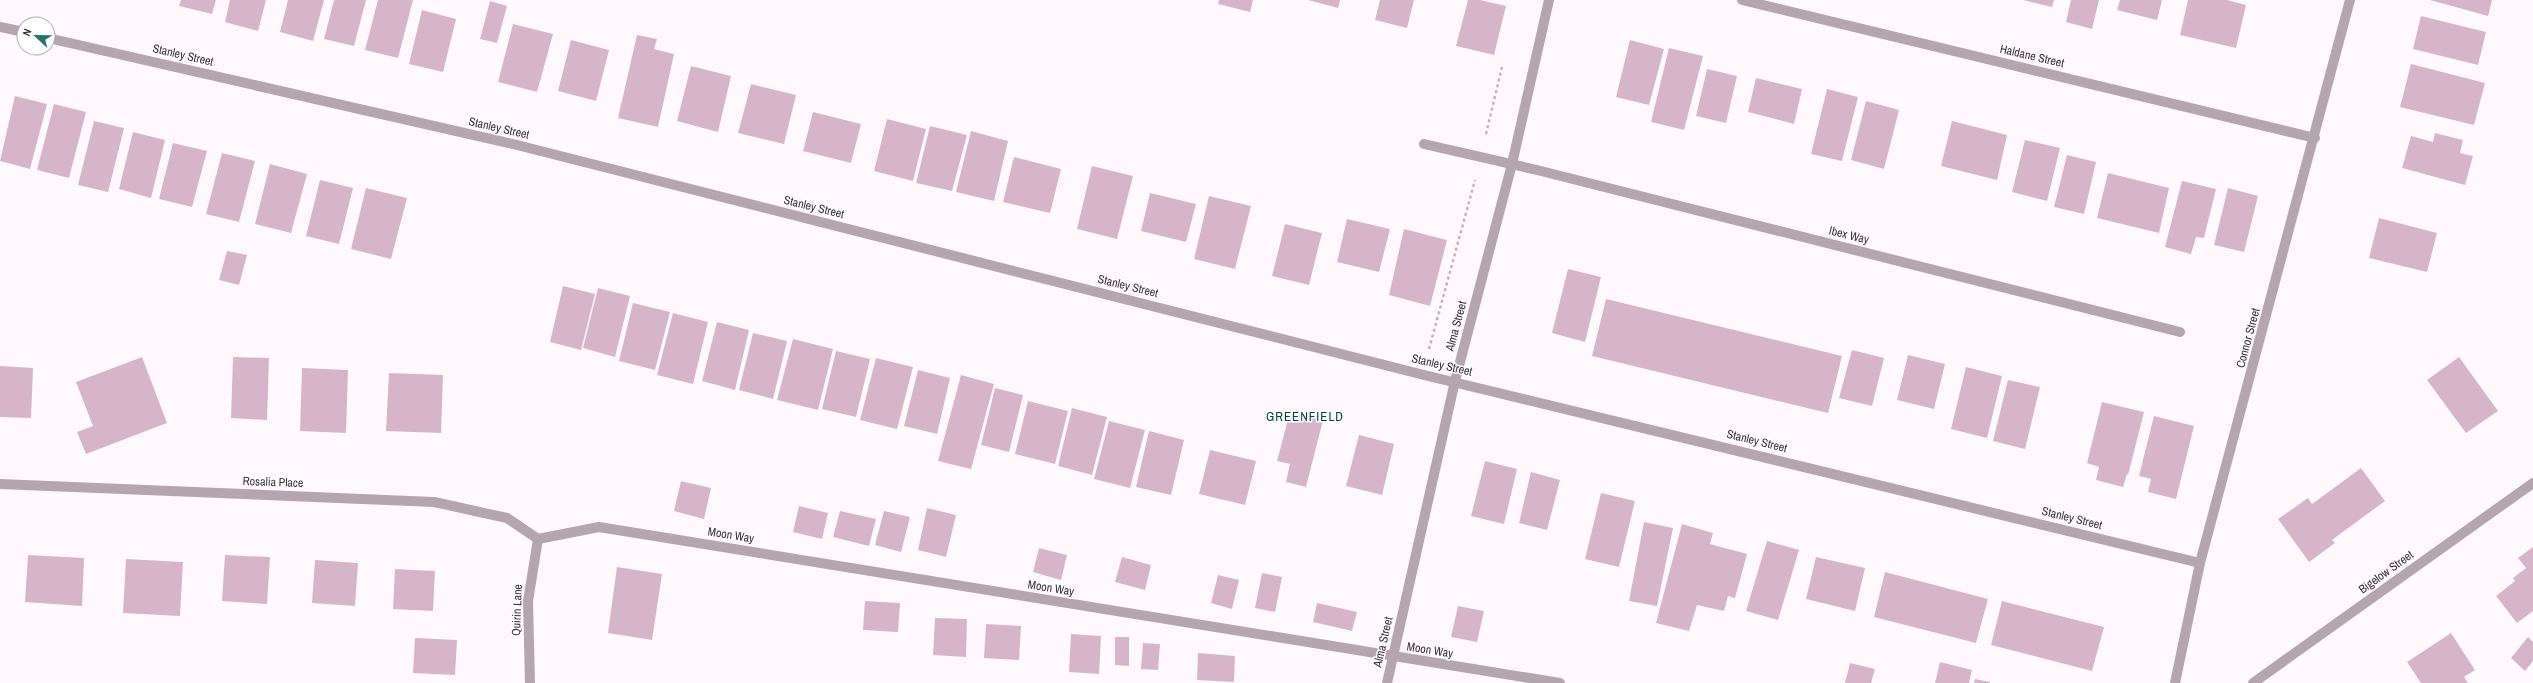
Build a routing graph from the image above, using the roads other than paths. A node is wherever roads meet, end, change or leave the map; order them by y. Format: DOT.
graph roads {
  1 [pos="1549,0"];
  2 [pos="1742,0"];
  3 [pos="2350,0"];
  4 [pos="0,27"];
  5 [pos="16,30"];
  6 [pos="56,40"];
  7 [pos="2315,138"];
  8 [pos="1424,144"];
  9 [pos="1512,164"];
  10 [pos="2180,332"];
  11 [pos="1455,381"];
  12 [pos="2533,483"];
  13 [pos="0,484"];
  14 [pos="538,539"];
  15 [pos="2200,563"];
  16 [pos="1394,657"];
  17 [pos="530,683"];
  18 [pos="1387,683"];
  19 [pos="1560,683"];
  20 [pos="2175,683"];
  21 [pos="2253,683"];
  1 -- 9 [label="street, Alma Street"];
  2 -- 7 [label="street, Haldane Street"];
  3 -- 7 [label="street, Connor Street"];
  4 -- 5 [label="street"];
  6 -- 11 [label="street, Stanley Street"];
  7 -- 15 [label="street, Connor Street"];
  8 -- 9 [label="street, Ibex Way"];
  9 -- 10 [label="street, Ibex Way"];
  9 -- 11 [label="street, Alma Street"];
  11 -- 15 [label="street, Stanley Street"];
  11 -- 16 [label="street, Alma Street"];
  12 -- 21 [label="street, Bigelow Street"];
  13 -- 14 [label="street, Rosalia Place"];
  14 -- 16 [label="street, Moon Way"];
  14 -- 17 [label="street, Quirin Lane"];
  15 -- 20 [label="street, Connor Street"];
  16 -- 18 [label="street, Alma Street"];
  16 -- 19 [label="street, Moon Way"];
}
